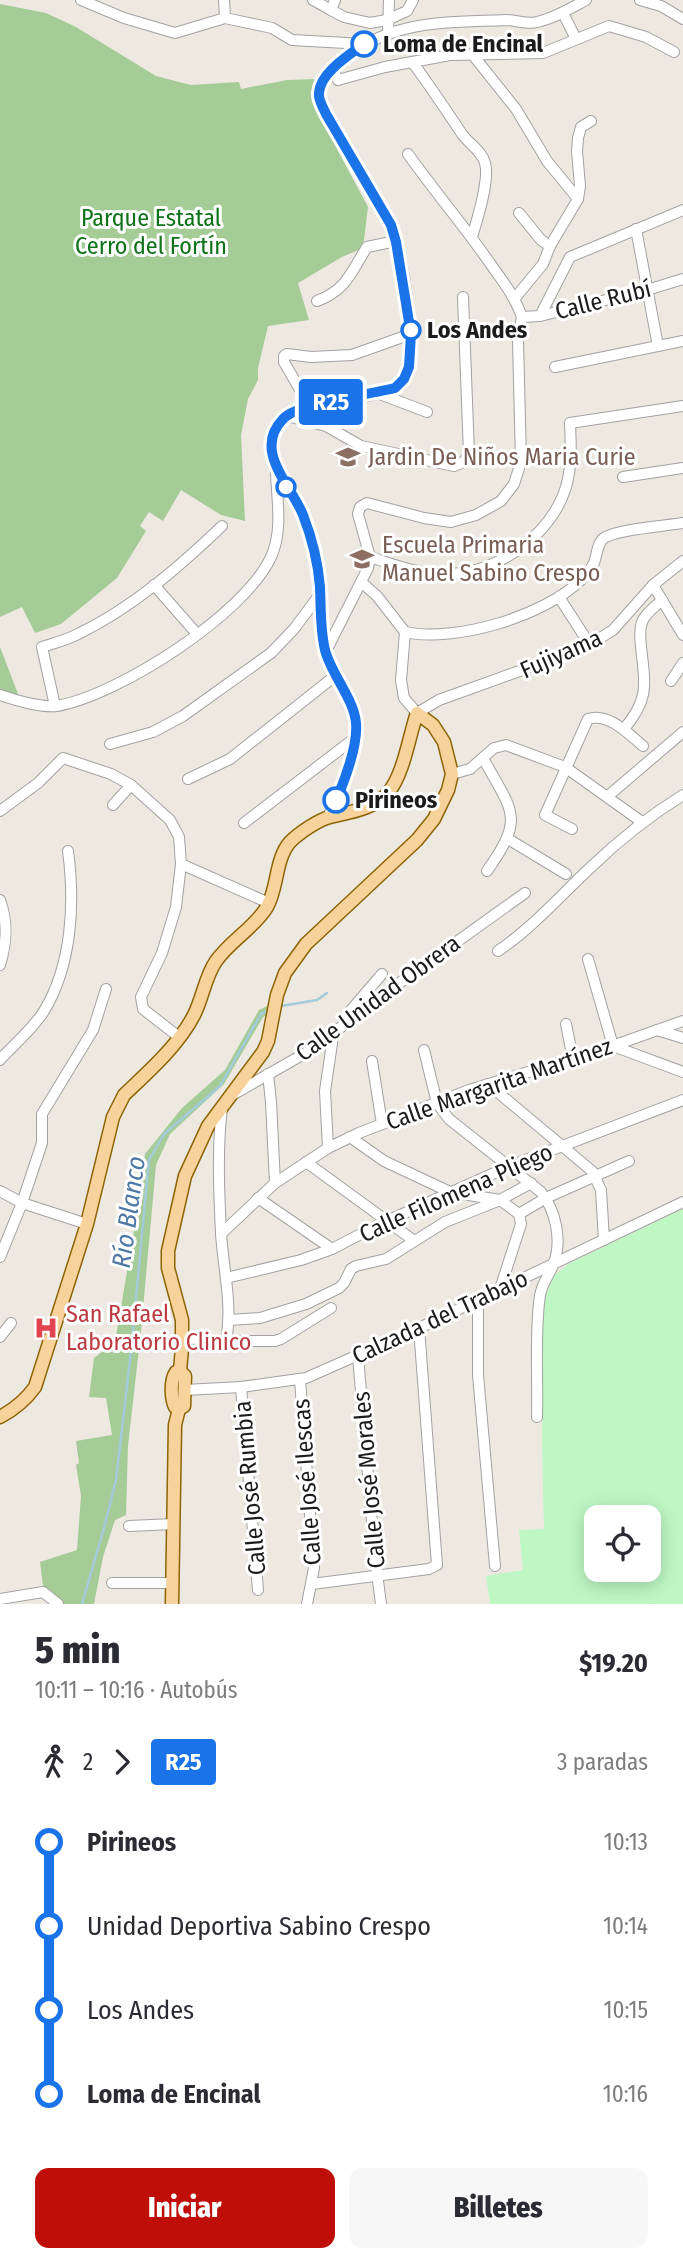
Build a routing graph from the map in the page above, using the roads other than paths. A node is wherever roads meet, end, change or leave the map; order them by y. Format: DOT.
graph roads {
  1 [pos="81,0"];
  2 [pos="224,0"];
  3 [pos="313,0"];
  4 [pos="389,0"];
  5 [pos="413,0"];
  6 [pos="586,0"];
  7 [pos="640,0"];
  8 [pos="333,5"];
  9 [pos="407,11"];
  10 [pos="563,13"];
  11 [pos="225,18"];
  12 [pos="683,19"];
  13 [pos="387,20"];
  14 [pos="412,26"];
  15 [pos="388,33"];
  16 [pos="576,39"];
  17 [pos="364,44"];
  18 [pos="674,52"];
  19 [pos="472,54"];
  20 [pos="413,63"];
  21 [pos="332,68"];
  22 [pos="591,121"];
  23 [pos="408,154"];
  24 [pos="578,199"];
  25 [pos="683,210"];
  26 [pos="519,213"];
  27 [pos="636,229"];
  28 [pos="472,237"];
  29 [pos="396,242"];
  30 [pos="550,246"];
  31 [pos="683,279"];
  32 [pos="648,290"];
  33 [pos="463,297"];
  34 [pos="515,298"];
  35 [pos="317,302"];
  36 [pos="540,316"];
  37 [pos="522,317"];
  38 [pos="411,334"];
  39 [pos="683,341"];
  40 [pos="658,346"];
  41 [pos="555,367"];
  42 [pos="377,393"];
  43 [pos="683,406"];
  44 [pos="310,407"];
  45 [pos="427,412"];
  46 [pos="287,416"];
  47 [pos="683,468"];
  48 [pos="276,469"];
  49 [pos="623,477"];
  50 [pos="683,523"];
  51 [pos="222,526"];
  52 [pos="370,557"];
  53 [pos="683,561"];
  54 [pos="360,582"];
  55 [pos="653,584"];
  56 [pos="154,585"];
  57 [pos="320,594"];
  58 [pos="559,597"];
  59 [pos="662,600"];
  60 [pos="405,632"];
  61 [pos="197,634"];
  62 [pos="683,635"];
  63 [pos="590,645"];
  64 [pos="326,652"];
  65 [pos="683,663"];
  66 [pos="335,676"];
  67 [pos="671,681"];
  68 [pos="0,695"];
  69 [pos="55,706"];
  70 [pos="416,713"];
  71 [pos="624,729"];
  72 [pos="683,732"];
  73 [pos="356,738"];
  74 [pos="110,744"];
  75 [pos="643,746"];
  76 [pos="483,758"];
  77 [pos="565,767"];
  78 [pos="452,774"];
  79 [pos="188,779"];
  80 [pos="131,785"];
  81 [pos="683,795"];
  82 [pos="608,796"];
  83 [pos="113,804"];
  84 [pos="0,811"];
  85 [pos="328,817"];
  86 [pos="244,822"];
  87 [pos="642,822"];
  88 [pos="572,829"];
  89 [pos="508,839"];
  90 [pos="68,851"];
  91 [pos="181,864"];
  92 [pos="487,871"];
  93 [pos="566,874"];
  94 [pos="525,893"];
  95 [pos="0,900"];
  96 [pos="269,903"];
  97 [pos="498,951"];
  98 [pos="589,959"];
  99 [pos="0,965"];
  100 [pos="382,974"];
  101 [pos="106,989"];
  102 [pos="683,1021"];
  103 [pos="566,1024"];
  104 [pos="657,1030"];
  105 [pos="333,1033"];
  106 [pos="179,1037"];
  107 [pos="683,1038"];
  108 [pos="613,1046"];
  109 [pos="424,1050"];
  110 [pos="573,1059"];
  111 [pos="0,1060"];
  112 [pos="372,1061"];
  113 [pos="683,1072"];
  114 [pos="268,1074"];
  115 [pos="488,1084"];
  116 [pos="683,1100"];
  117 [pos="225,1102"];
  118 [pos="437,1103"];
  119 [pos="382,1124"];
  120 [pos="350,1137"];
  121 [pos="561,1147"];
  122 [pos="327,1148"];
  123 [pos="629,1161"];
  124 [pos="306,1162"];
  125 [pos="510,1166"];
  126 [pos="595,1175"];
  127 [pos="275,1183"];
  128 [pos="531,1183"];
  129 [pos="0,1191"];
  130 [pos="450,1192"];
  131 [pos="258,1198"];
  132 [pos="546,1198"];
  133 [pos="500,1200"];
  134 [pos="683,1202"];
  135 [pos="22,1203"];
  136 [pos="519,1214"];
  137 [pos="386,1221"];
  138 [pos="87,1224"];
  139 [pos="221,1234"];
  140 [pos="413,1240"];
  141 [pos="604,1240"];
  142 [pos="332,1249"];
  143 [pos="0,1257"];
  144 [pos="554,1263"];
  145 [pos="226,1278"];
  146 [pos="500,1289"];
  147 [pos="478,1300"];
  148 [pos="331,1307"];
  149 [pos="229,1320"];
  150 [pos="11,1323"];
  151 [pos="419,1328"];
  152 [pos="0,1337"];
  153 [pos="182,1338"];
  154 [pos="226,1341"];
  155 [pos="358,1356"];
  156 [pos="180,1371"];
  157 [pos="300,1380"];
  158 [pos="241,1387"];
  159 [pos="186,1390"];
  160 [pos="179,1409"];
  161 [pos="0,1417"];
  162 [pos="537,1417"];
  163 [pos="174,1524"];
  164 [pos="129,1525"];
  165 [pos="495,1566"];
  166 [pos="377,1577"];
  167 [pos="112,1583"];
  168 [pos="173,1583"];
  169 [pos="312,1584"];
  170 [pos="258,1590"];
  171 [pos="0,1599"];
  172 [pos="58,1604"];
  173 [pos="172,1604"];
  174 [pos="307,1604"];
  175 [pos="381,1604"];
  1 -- 11 [label="street"];
  2 -- 11 [label="street"];
  3 -- 8 [label="street"];
  4 -- 13 [label="street"];
  5 -- 9 [label="street"];
  6 -- 10 [label="street"];
  7 -- 12 [label="street"];
  8 -- 13 [label="street"];
  9 -- 13 [label="street"];
  9 -- 14 [label="street"];
  10 -- 14 [label="street"];
  10 -- 16 [label="street"];
  11 -- 17 [label="street"];
  13 -- 15 [label="street"];
  14 -- 15 [label="street"];
  15 -- 17 [label="street"];
  16 -- 18 [label="street"];
  16 -- 19 [label="street"];
  17 -- 21 [label="street"];
  19 -- 20 [label="street"];
  19 -- 24 [label="street"];
  20 -- 21 [label="street"];
  20 -- 28 [label="street"];
  21 -- 29 [label="street"];
  22 -- 24 [label="street"];
  23 -- 28 [label="street"];
  24 -- 30 [label="street"];
  25 -- 27 [label="street"];
  26 -- 30 [label="street"];
  27 -- 32 [label="street"];
  27 -- 36 [label="street"];
  28 -- 34 [label="street"];
  29 -- 35 [label="street"];
  29 -- 38 [label="street"];
  30 -- 34 [label="street"];
  31 -- 32 [label="street, Calle Rubí"];
  32 -- 36 [label="street, Calle Rubí"];
  32 -- 40 [label="street"];
  33 -- 46 [label="street"];
  34 -- 37 [label="street"];
  36 -- 37 [label="street, Calle Rubí"];
  37 -- 52 [label="street"];
  38 -- 42 [label="street"];
  38 -- 44 [label="street"];
  39 -- 40 [label="street"];
  40 -- 41 [label="street"];
  42 -- 44 [label="street"];
  42 -- 45 [label="street"];
  43 -- 52 [label="street"];
  44 -- 46 [label="street"];
  46 -- 48 [label="street"];
  47 -- 49 [label="street"];
  48 -- 57 [label="street"];
  48 -- 61 [label="street"];
  50 -- 58 [label="street"];
  51 -- 56 [label="street"];
  52 -- 54 [label="street"];
  53 -- 55 [label="street, Fujiyama"];
  54 -- 60 [label="street"];
  54 -- 64 [label="street"];
  55 -- 59 [label="street"];
  55 -- 63 [label="street, Fujiyama"];
  56 -- 61 [label="street"];
  56 -- 69 [label="street"];
  57 -- 64 [label="street"];
  57 -- 74 [label="street"];
  58 -- 60 [label="street"];
  58 -- 63 [label="street"];
  59 -- 62 [label="street"];
  59 -- 71 [label="street"];
  60 -- 70 [label="street"];
  61 -- 69 [label="street"];
  63 -- 70 [label="street, Fujiyama"];
  64 -- 66 [label="street"];
  65 -- 67 [label="street"];
  66 -- 73 [label="street"];
  66 -- 79 [label="street"];
  68 -- 69 [label="street"];
  70 -- 78 [label="main road"];
  70 -- 85 [label="main road"];
  71 -- 75 [label="street"];
  71 -- 77 [label="street"];
  72 -- 82 [label="street"];
  73 -- 85 [label="street"];
  73 -- 86 [label="street"];
  76 -- 77 [label="street"];
  76 -- 78 [label="street"];
  76 -- 89 [label="street"];
  77 -- 82 [label="street"];
  77 -- 88 [label="street"];
  78 -- 117 [label="main road"];
  80 -- 83 [label="street"];
  80 -- 84 [label="street"];
  80 -- 91 [label="street"];
  81 -- 87 [label="street"];
  82 -- 87 [label="street"];
  85 -- 96 [label="main road"];
  87 -- 97 [label="street"];
  89 -- 92 [label="street"];
  89 -- 93 [label="street"];
  90 -- 111 [label="street"];
  91 -- 96 [label="street"];
  91 -- 106 [label="street"];
  94 -- 105 [label="street, Calle Unidad Obrera"];
  95 -- 99 [label="street"];
  96 -- 106 [label="main road"];
  98 -- 108 [label="street"];
  100 -- 105 [label="street"];
  101 -- 135 [label="street"];
  102 -- 104 [label="street, Calle Margarita Martínez"];
  103 -- 110 [label="street"];
  104 -- 107 [label="street"];
  104 -- 108 [label="street, Calle Margarita Martínez"];
  105 -- 114 [label="street, Calle Unidad Obrera"];
  105 -- 122 [label="street"];
  106 -- 138 [label="main road"];
  108 -- 110 [label="street, Calle Margarita Martínez"];
  108 -- 113 [label="street"];
  109 -- 118 [label="street"];
  110 -- 115 [label="street, Calle Margarita Martínez"];
  112 -- 119 [label="street"];
  114 -- 117 [label="street, Calle Unidad Obrera"];
  114 -- 127 [label="street"];
  115 -- 118 [label="street, Calle Margarita Martínez"];
  115 -- 121 [label="street"];
  116 -- 121 [label="street, Calle Filomena Pliego"];
  117 -- 139 [label="street"];
  117 -- 153 [label="main road"];
  118 -- 119 [label="street, Calle Margarita Martínez"];
  118 -- 125 [label="street"];
  119 -- 120 [label="street, Calle Margarita Martínez"];
  120 -- 122 [label="street, Calle Margarita Martínez"];
  120 -- 130 [label="street"];
  121 -- 125 [label="street, Calle Filomena Pliego"];
  121 -- 126 [label="street"];
  122 -- 124 [label="street, Calle Margarita Martínez"];
  123 -- 126 [label="street"];
  124 -- 127 [label="street, Calle Margarita Martínez"];
  124 -- 137 [label="street"];
  125 -- 128 [label="street"];
  125 -- 130 [label="street, Calle Filomena Pliego"];
  126 -- 132 [label="street"];
  126 -- 141 [label="street"];
  127 -- 131 [label="street, Calle Margarita Martínez"];
  128 -- 132 [label="street"];
  128 -- 133 [label="street"];
  129 -- 135 [label="street"];
  130 -- 133 [label="street"];
  130 -- 137 [label="street, Calle Filomena Pliego"];
  131 -- 139 [label="street, Calle Margarita Martínez"];
  131 -- 142 [label="street"];
  132 -- 136 [label="street"];
  132 -- 144 [label="street"];
  133 -- 136 [label="street"];
  133 -- 140 [label="street"];
  134 -- 141 [label="street, Calzada del Trabajo"];
  135 -- 138 [label="street"];
  135 -- 143 [label="street"];
  136 -- 146 [label="street"];
  137 -- 140 [label="street"];
  137 -- 142 [label="street, Calle Filomena Pliego"];
  138 -- 161 [label="main road"];
  139 -- 145 [label="street"];
  140 -- 149 [label="street"];
  141 -- 144 [label="street, Calzada del Trabajo"];
  142 -- 145 [label="street, Calle Filomena Pliego"];
  144 -- 146 [label="street, Calzada del Trabajo"];
  144 -- 162 [label="street"];
  145 -- 149 [label="street"];
  146 -- 147 [label="street, Calzada del Trabajo"];
  147 -- 151 [label="street, Calzada del Trabajo"];
  147 -- 165 [label="street"];
  148 -- 154 [label="street"];
  149 -- 154 [label="street"];
  150 -- 152 [label="street"];
  151 -- 155 [label="street, Calzada del Trabajo"];
  151 -- 166 [label="street"];
  153 -- 154 [label="street"];
  153 -- 156 [label="main road"];
  155 -- 157 [label="street, Calzada del Trabajo"];
  155 -- 166 [label="street, Calle José Morales"];
  156 -- 159 [label="main road"];
  156 -- 160 [label="main road"];
  157 -- 158 [label="street, Calzada del Trabajo"];
  157 -- 169 [label="street, Calle José Ilescas"];
  158 -- 159 [label="street, Calzada del Trabajo"];
  158 -- 170 [label="street, Calle José Rumbia"];
  159 -- 160 [label="main road"];
  160 -- 163 [label="main road"];
  163 -- 164 [label="street"];
  163 -- 168 [label="main road"];
  166 -- 169 [label="street"];
  166 -- 175 [label="street, Calle José Morales"];
  167 -- 168 [label="street"];
  168 -- 173 [label="main road"];
  169 -- 174 [label="street, Calle José Ilescas"];
  171 -- 172 [label="street"];
}
